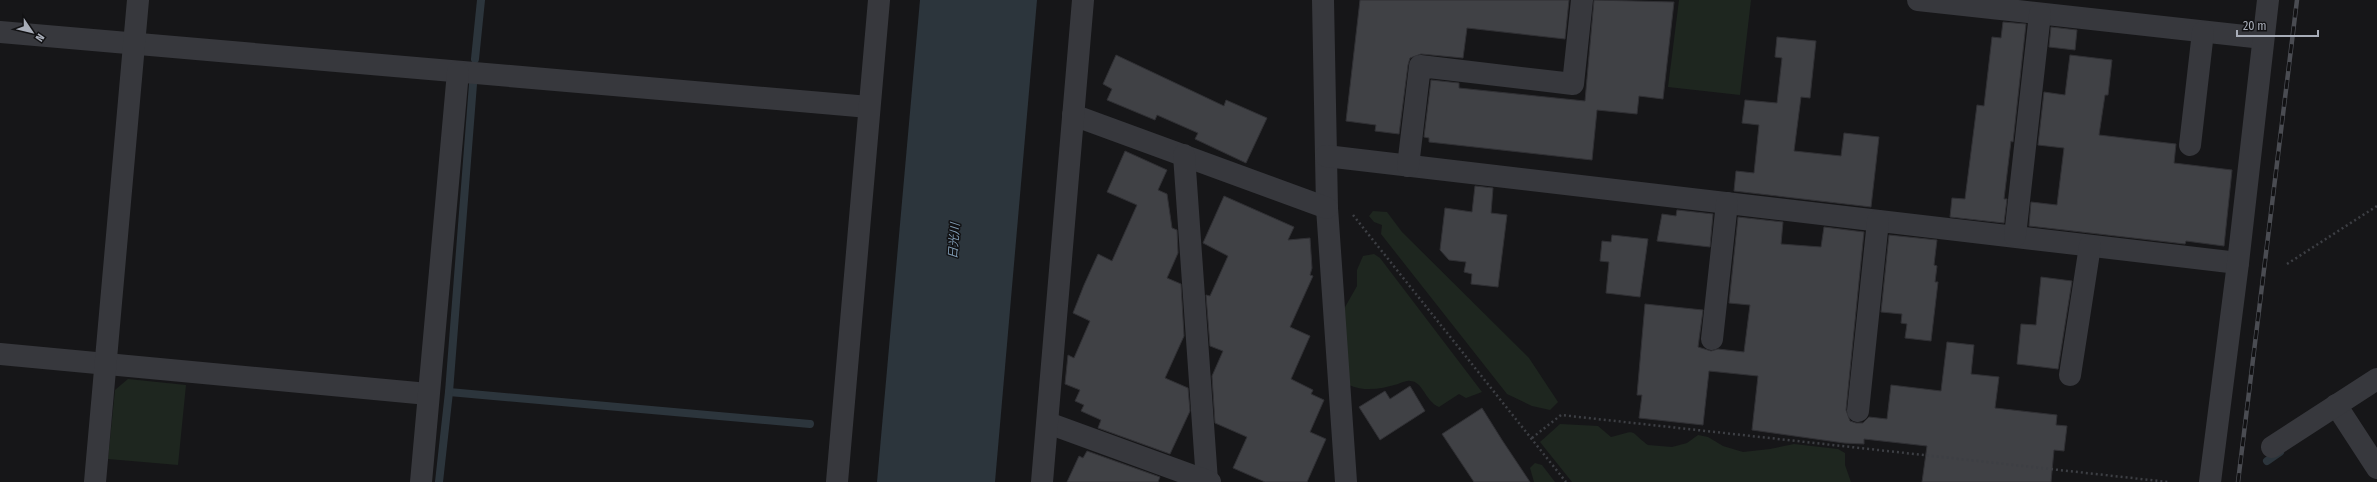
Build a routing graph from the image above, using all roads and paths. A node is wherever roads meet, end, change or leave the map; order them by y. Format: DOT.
graph roads {
  1 [pos="138,0"];
  2 [pos="879,0"];
  3 [pos="1083,0"];
  4 [pos="1323,0"];
  5 [pos="1582,0"];
  6 [pos="1918,0"];
  7 [pos="2268,0"];
  8 [pos="2040,14"];
  9 [pos="0,32"];
  10 [pos="2203,32"];
  11 [pos="2263,38"];
  12 [pos="134,43"];
  13 [pos="458,72"];
  14 [pos="869,107"];
  15 [pos="1073,115"];
  16 [pos="2190,145"];
  17 [pos="1184,155"];
  18 [pos="1326,156"];
  19 [pos="1408,166"];
  20 [pos="1727,203"];
  21 [pos="2377,206"];
  22 [pos="1327,208"];
  23 [pos="1350,211"];
  24 [pos="1878,221"];
  25 [pos="2015,236"];
  26 [pos="2090,246"];
  27 [pos="2238,263"];
  28 [pos="2287,264"];
  29 [pos="1712,339"];
  30 [pos="0,354"];
  31 [pos="106,364"];
  32 [pos="2070,376"];
  33 [pos="2377,378"];
  34 [pos="428,394"];
  35 [pos="2336,405"];
  36 [pos="1858,411"];
  37 [pos="1048,423"];
  38 [pos="1532,438"];
  39 [pos="2272,447"];
  40 [pos="2377,468"];
  41 [pos="1209,481"];
  42 [pos="95,482"];
  43 [pos="421,482"];
  44 [pos="837,482"];
  45 [pos="1042,482"];
  46 [pos="1346,482"];
  47 [pos="1566,482"];
  48 [pos="2168,482"];
  49 [pos="2210,482"];
  1 -- 12 [label="street"];
  2 -- 14 [label="street"];
  3 -- 15 [label="street"];
  4 -- 18 [label="street"];
  5 -- 19 [label="street"];
  6 -- 8 [label="street"];
  7 -- 11 [label="street"];
  8 -- 10 [label="street"];
  8 -- 25 [label="street"];
  9 -- 12 [label="street"];
  10 -- 11 [label="street"];
  10 -- 16 [label="street"];
  11 -- 27 [label="street"];
  12 -- 13 [label="street"];
  12 -- 31 [label="street"];
  13 -- 14 [label="street"];
  13 -- 34 [label="street"];
  14 -- 44 [label="street"];
  15 -- 17 [label="street"];
  15 -- 37 [label="street"];
  17 -- 22 [label="street"];
  17 -- 41 [label="street"];
  18 -- 19 [label="street"];
  18 -- 22 [label="street"];
  19 -- 20 [label="street"];
  20 -- 24 [label="street"];
  20 -- 29 [label="street"];
  21 -- 28 [label="path"];
  22 -- 46 [label="street"];
  23 -- 38 [label="path"];
  24 -- 25 [label="street"];
  24 -- 36 [label="street"];
  25 -- 26 [label="street"];
  26 -- 27 [label="street"];
  26 -- 32 [label="street"];
  27 -- 49 [label="street"];
  30 -- 31 [label="street"];
  31 -- 34 [label="street"];
  31 -- 42 [label="street"];
  33 -- 35 [label="street"];
  34 -- 43 [label="street"];
  35 -- 39 [label="street"];
  35 -- 40 [label="street"];
  37 -- 41 [label="street"];
  37 -- 45 [label="street"];
  38 -- 47 [label="path"];
  38 -- 48 [label="path"];
}
